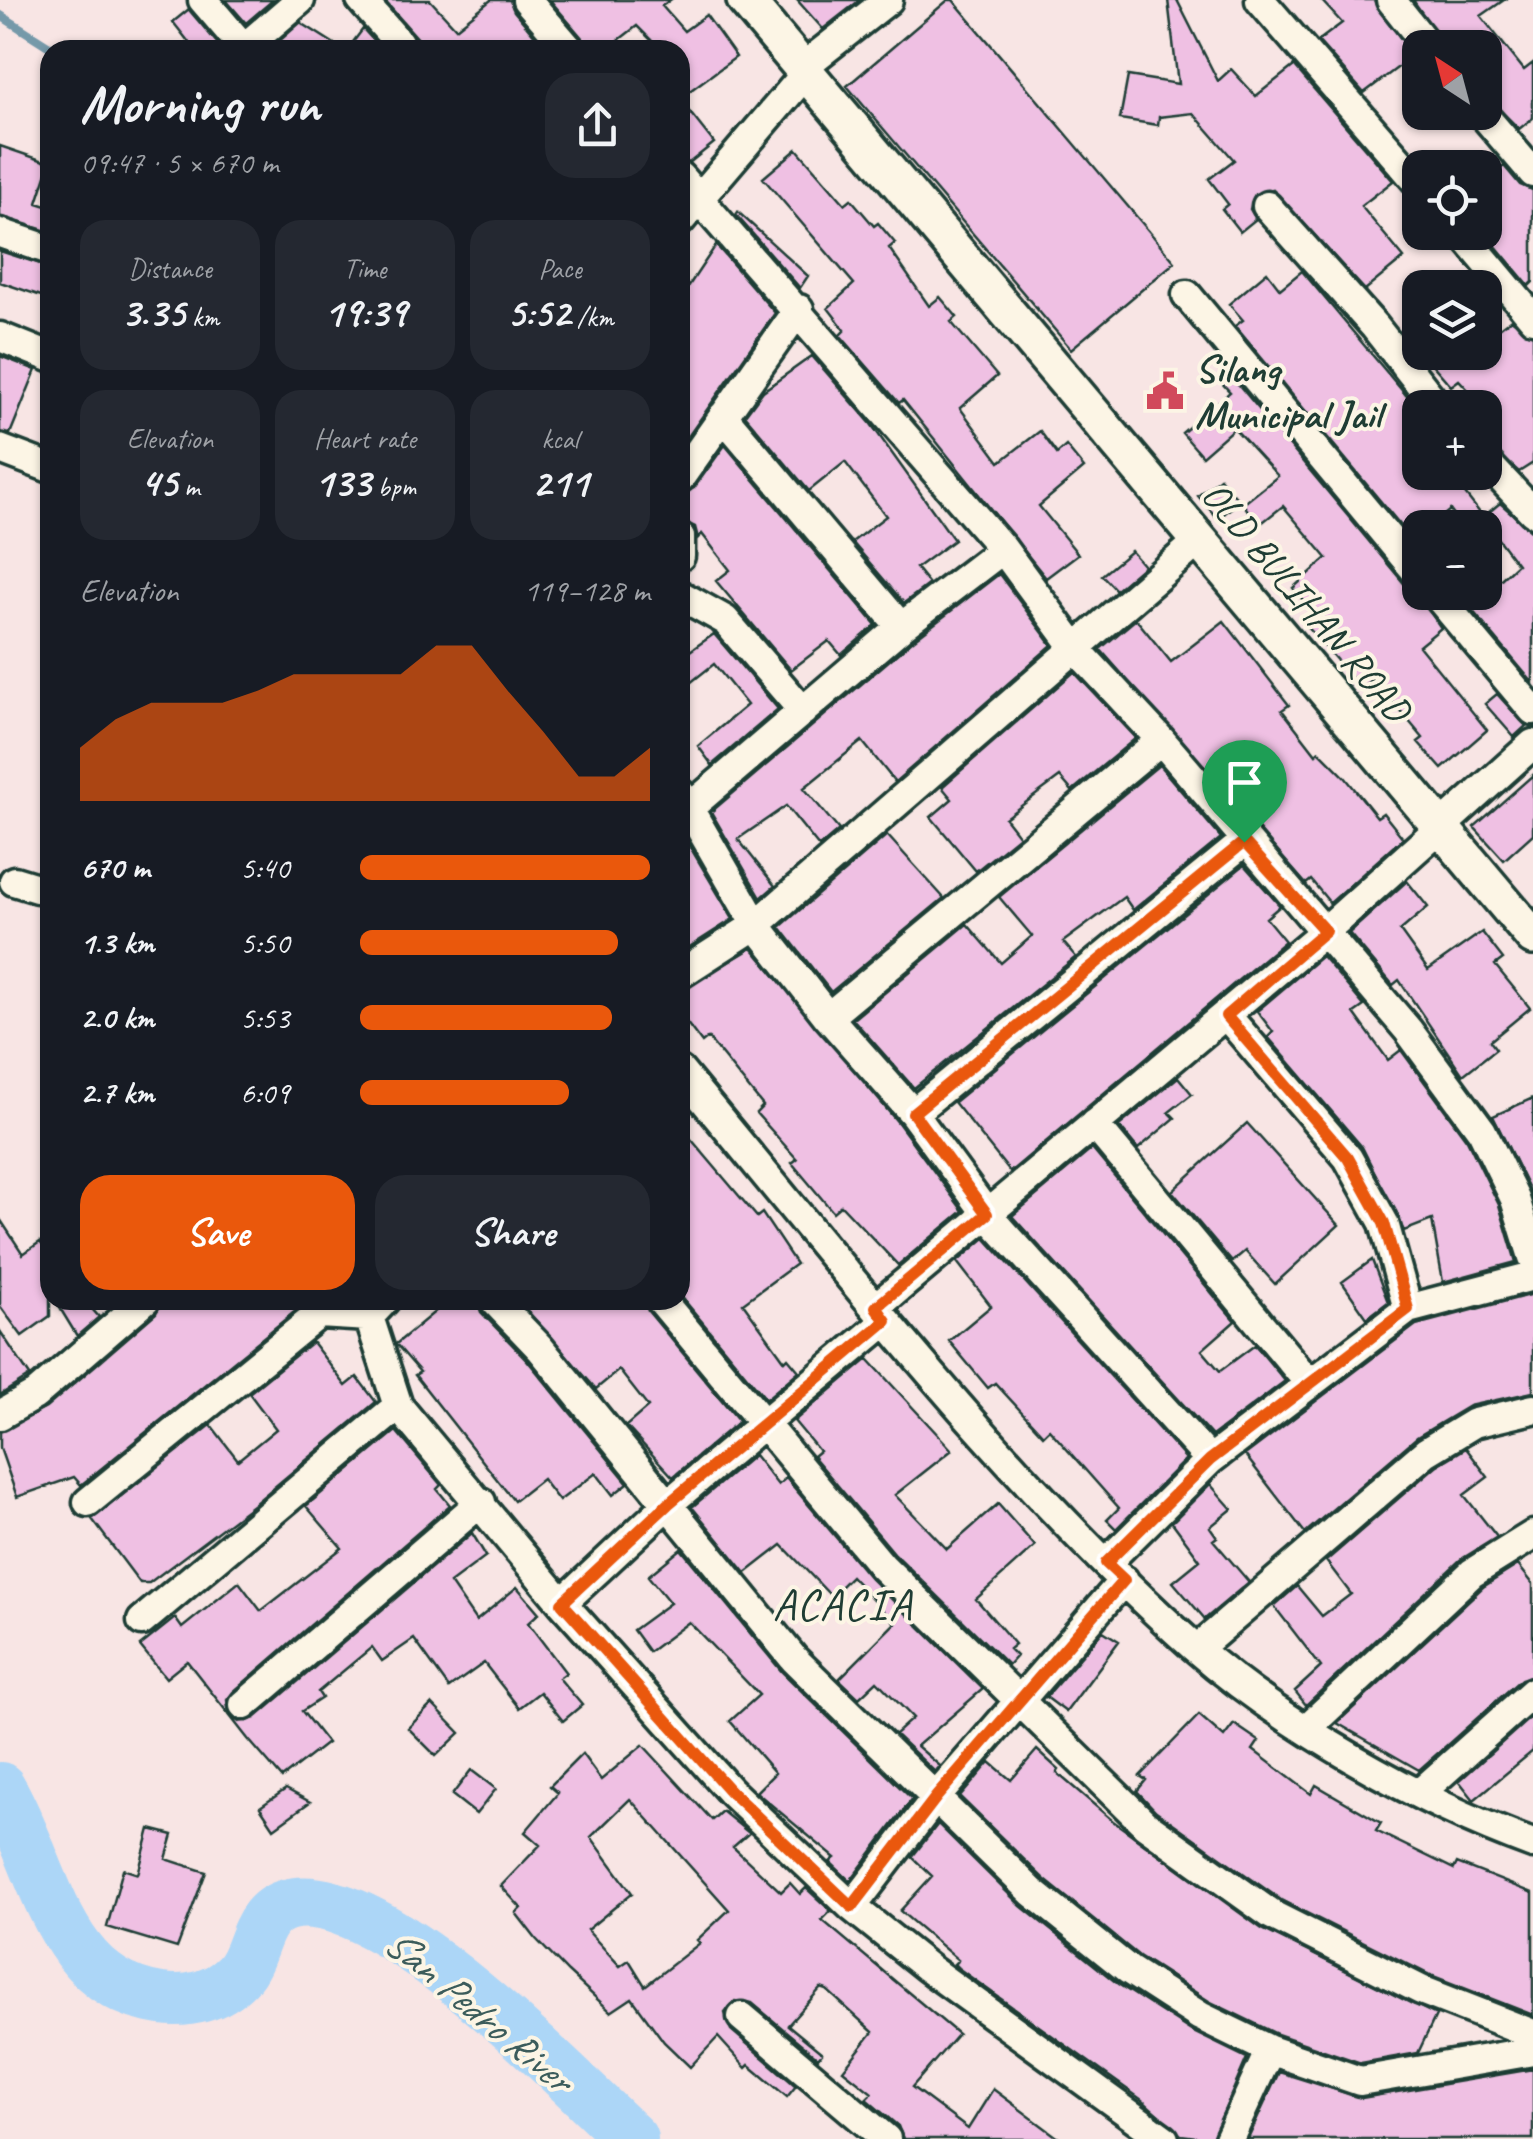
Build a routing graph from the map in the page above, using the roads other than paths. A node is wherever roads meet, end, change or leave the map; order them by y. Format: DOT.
graph roads {
  1 [pos="203,0"];
  2 [pos="300,0"];
  3 [pos="362,0"];
  4 [pos="527,0"];
  5 [pos="744,0"];
  6 [pos="888,0"];
  7 [pos="1260,0"];
  8 [pos="1392,0"];
  9 [pos="1415,30"];
  10 [pos="237,40"];
  11 [pos="253,40"];
  12 [pos="396,40"];
  13 [pos="561,40"];
  14 [pos="806,69"];
  15 [pos="1496,130"];
  16 [pos="1402,165"];
  17 [pos="1533,173"];
  18 [pos="690,188"];
  19 [pos="699,198"];
  20 [pos="1267,206"];
  21 [pos="690,209"];
  22 [pos="0,233"];
  23 [pos="40,247"];
  24 [pos="1476,250"];
  25 [pos="1188,295"];
  26 [pos="799,309"];
  27 [pos="1533,318"];
  28 [pos="0,337"];
  29 [pos="40,353"];
  30 [pos="1425,390"];
  31 [pos="724,416"];
  32 [pos="0,448"];
  33 [pos="40,464"];
  34 [pos="690,464"];
  35 [pos="1502,479"];
  36 [pos="1533,512"];
  37 [pos="1200,540"];
  38 [pos="1003,550"];
  39 [pos="1402,554"];
  40 [pos="690,601"];
  41 [pos="1449,610"];
  42 [pos="901,627"];
  43 [pos="1077,650"];
  44 [pos="1533,710"];
  45 [pos="804,711"];
  46 [pos="1161,740"];
  47 [pos="1533,744"];
  48 [pos="690,796"];
  49 [pos="690,811"];
  50 [pos="1445,828"];
  51 [pos="1244,842"];
  52 [pos="14,881"];
  53 [pos="40,888"];
  54 [pos="756,925"];
  55 [pos="1325,931"];
  56 [pos="1533,938"];
  57 [pos="690,968"];
  58 [pos="1226,1016"];
  59 [pos="828,1017"];
  60 [pos="690,1084"];
  61 [pos="913,1113"];
  62 [pos="1094,1124"];
  63 [pos="987,1214"];
  64 [pos="1533,1256"];
  65 [pos="1533,1276"];
  66 [pos="1408,1309"];
  67 [pos="134,1310"];
  68 [pos="358,1310"];
  69 [pos="377,1310"];
  70 [pos="504,1310"];
  71 [pos="668,1310"];
  72 [pos="881,1314"];
  73 [pos="1310,1384"];
  74 [pos="398,1406"];
  75 [pos="1533,1409"];
  76 [pos="0,1414"];
  77 [pos="762,1424"];
  78 [pos="1210,1460"];
  79 [pos="88,1502"];
  80 [pos="481,1502"];
  81 [pos="668,1504"];
  82 [pos="1533,1535"];
  83 [pos="1115,1571"];
  84 [pos="562,1603"];
  85 [pos="142,1621"];
  86 [pos="1197,1649"];
  87 [pos="1533,1692"];
  88 [pos="1016,1702"];
  89 [pos="244,1705"];
  90 [pos="1306,1728"];
  91 [pos="1420,1793"];
  92 [pos="937,1796"];
  93 [pos="1533,1844"];
  94 [pos="852,1907"];
  95 [pos="742,2017"];
  96 [pos="1533,2034"];
  97 [pos="1270,2050"];
  98 [pos="1533,2052"];
  99 [pos="886,2139"];
  100 [pos="1164,2139"];
  101 [pos="1229,2139"];
  1 -- 10 [label="street"];
  2 -- 11 [label="street"];
  3 -- 12 [label="street"];
  4 -- 13 [label="street"];
  5 -- 14 [label="street, OLD BULIHAN ROAD"];
  6 -- 14 [label="street"];
  7 -- 16 [label="street"];
  8 -- 9 [label="street"];
  14 -- 19 [label="street"];
  14 -- 37 [label="street, OLD BULIHAN ROAD"];
  15 -- 17 [label="street"];
  18 -- 19 [label="street"];
  19 -- 21 [label="street"];
  19 -- 26 [label="street"];
  20 -- 30 [label="street"];
  22 -- 23 [label="street"];
  24 -- 27 [label="street"];
  25 -- 39 [label="street"];
  26 -- 31 [label="street"];
  26 -- 38 [label="street"];
  28 -- 29 [label="street"];
  31 -- 34 [label="street"];
  31 -- 42 [label="street"];
  32 -- 33 [label="street"];
  35 -- 36 [label="street"];
  37 -- 43 [label="street"];
  37 -- 50 [label="street, OLD BULIHAN ROAD"];
  38 -- 42 [label="street"];
  38 -- 43 [label="street"];
  40 -- 45 [label="street"];
  41 -- 44 [label="street"];
  42 -- 45 [label="street"];
  43 -- 46 [label="street"];
  43 -- 54 [label="street"];
  45 -- 48 [label="street"];
  46 -- 51 [label="street"];
  46 -- 59 [label="street"];
  47 -- 50 [label="street"];
  49 -- 54 [label="street"];
  50 -- 55 [label="street"];
  50 -- 56 [label="street, OLD BULIHAN ROAD"];
  51 -- 55 [label="street"];
  51 -- 61 [label="street"];
  52 -- 53 [label="street"];
  54 -- 57 [label="street"];
  54 -- 59 [label="street"];
  55 -- 58 [label="street"];
  55 -- 64 [label="street"];
  58 -- 62 [label="street"];
  58 -- 66 [label="street"];
  59 -- 61 [label="street"];
  60 -- 72 [label="street"];
  61 -- 63 [label="street"];
  62 -- 63 [label="street"];
  62 -- 73 [label="street"];
  63 -- 72 [label="street"];
  63 -- 78 [label="street"];
  65 -- 66 [label="street"];
  66 -- 73 [label="street"];
  67 -- 76 [label="street"];
  68 -- 79 [label="street"];
  69 -- 74 [label="street"];
  70 -- 81 [label="street"];
  71 -- 77 [label="street"];
  72 -- 77 [label="street"];
  72 -- 83 [label="street"];
  73 -- 78 [label="street"];
  74 -- 80 [label="street"];
  74 -- 85 [label="street"];
  75 -- 86 [label="street"];
  77 -- 81 [label="street"];
  77 -- 88 [label="street"];
  78 -- 83 [label="street"];
  80 -- 84 [label="street"];
  80 -- 89 [label="street"];
  81 -- 84 [label="street"];
  81 -- 92 [label="street"];
  82 -- 90 [label="street"];
  83 -- 86 [label="street"];
  83 -- 88 [label="street"];
  84 -- 94 [label="street"];
  86 -- 90 [label="street"];
  87 -- 91 [label="street"];
  88 -- 92 [label="street"];
  88 -- 96 [label="street"];
  90 -- 91 [label="street"];
  91 -- 93 [label="street"];
  92 -- 94 [label="street"];
  92 -- 97 [label="street"];
  94 -- 100 [label="street"];
  95 -- 99 [label="street"];
  97 -- 98 [label="street"];
  97 -- 101 [label="street"];
}
